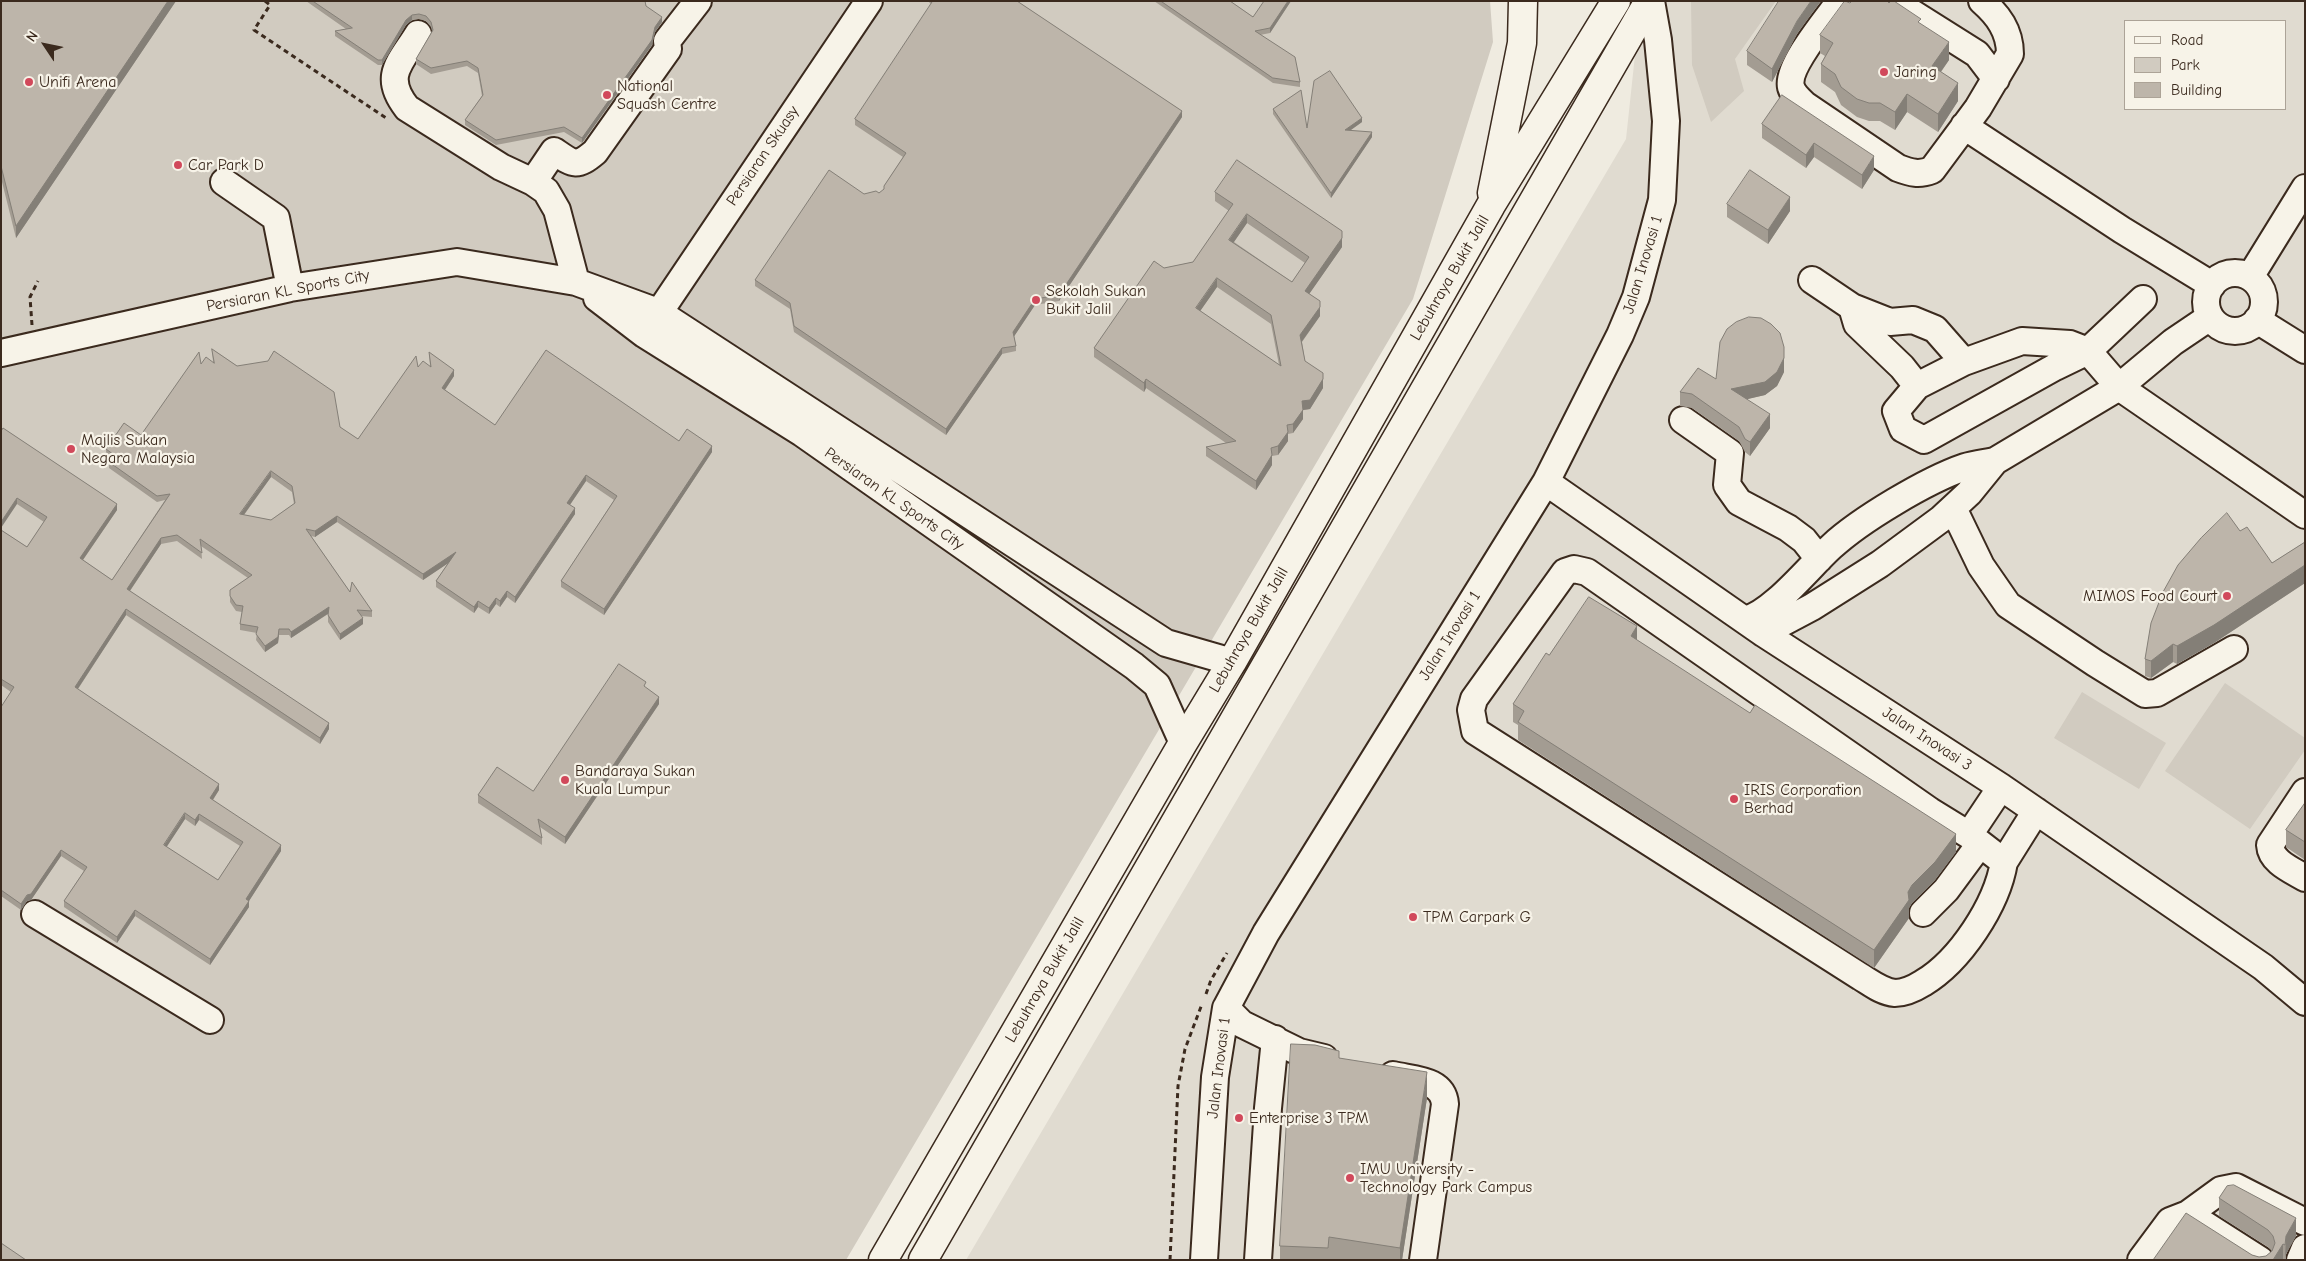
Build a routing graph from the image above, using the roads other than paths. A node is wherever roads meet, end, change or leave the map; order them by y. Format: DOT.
graph roads {
  1 [pos="698,1"];
  2 [pos="869,1"];
  3 [pos="1523,1"];
  4 [pos="1616,1"];
  5 [pos="1650,1"];
  6 [pos="1840,1"];
  7 [pos="1893,1"];
  8 [pos="1982,1"];
  9 [pos="418,34"];
  10 [pos="2003,78"];
  11 [pos="1964,126"];
  12 [pos="224,182"];
  13 [pos="540,187"];
  14 [pos="2305,188"];
  15 [pos="1491,205"];
  16 [pos="2250,277"];
  17 [pos="1812,280"];
  18 [pos="576,282"];
  19 [pos="2212,285"];
  20 [pos="290,288"];
  21 [pos="2143,299"];
  22 [pos="1852,307"];
  23 [pos="658,312"];
  24 [pos="2210,317"];
  25 [pos="2257,320"];
  26 [pos="644,334"];
  27 [pos="2305,350"];
  28 [pos="2088,351"];
  29 [pos="1,352"];
  30 [pos="1964,362"];
  31 [pos="1917,386"];
  32 [pos="2119,387"];
  33 [pos="1683,420"];
  34 [pos="1995,461"];
  35 [pos="1546,482"];
  36 [pos="1953,508"];
  37 [pos="960,509"];
  38 [pos="2305,515"];
  39 [pos="944,534"];
  40 [pos="1819,559"];
  41 [pos="1754,627"];
  42 [pos="2234,650"];
  43 [pos="1232,662"];
  44 [pos="1183,742"];
  45 [pos="2001,787"];
  46 [pos="2305,792"];
  47 [pos="2036,811"];
  48 [pos="1974,839"];
  49 [pos="2004,862"];
  50 [pos="2305,878"];
  51 [pos="1923,913"];
  52 [pos="35,914"];
  53 [pos="2305,1002"];
  54 [pos="1226,1008"];
  55 [pos="210,1020"];
  56 [pos="1275,1039"];
  57 [pos="1346,1064"];
  58 [pos="1372,1070"];
  59 [pos="2188,1214"];
  60 [pos="2305,1222"];
  61 [pos="2305,1248"];
  62 [pos="883,1260"];
  63 [pos="923,1260"];
  64 [pos="1204,1260"];
  65 [pos="1258,1260"];
  66 [pos="1423,1260"];
  67 [pos="2141,1260"];
  68 [pos="2260,1260"];
  69 [pos="2300,1260"];
  1 -- 13 [label="street"];
  2 -- 23 [label="street, Persiaran Skuasy"];
  3 -- 15 [label="highway"];
  4 -- 15 [label="highway, Lebuhraya Bukit Jalil"];
  5 -- 35 [label="street, Jalan Inovasi 1"];
  5 -- 63 [label="highway, Lebuhraya Bukit Jalil"];
  6 -- 11 [label="street"];
  7 -- 10 [label="street"];
  8 -- 10 [label="street"];
  9 -- 13 [label="street"];
  10 -- 11 [label="street"];
  11 -- 19 [label="street"];
  12 -- 20 [label="street"];
  13 -- 18 [label="street"];
  14 -- 16 [label="street"];
  15 -- 43 [label="highway, Lebuhraya Bukit Jalil"];
  16 -- 19 [label="street"];
  16 -- 25 [label="street"];
  17 -- 22 [label="street"];
  18 -- 20 [label="street, Persiaran KL Sports City"];
  18 -- 23 [label="street, Persiaran KL Sports City"];
  18 -- 26 [label="street, Persiaran KL Sports City"];
  19 -- 24 [label="street"];
  20 -- 29 [label="street, Persiaran KL Sports City"];
  21 -- 28 [label="street"];
  22 -- 30 [label="street"];
  22 -- 31 [label="street"];
  23 -- 26 [label="street, Persiaran Skuasy"];
  23 -- 37 [label="street, Persiaran KL Sports City"];
  24 -- 25 [label="street"];
  24 -- 32 [label="street"];
  25 -- 27 [label="street"];
  26 -- 39 [label="street, Persiaran KL Sports City"];
  28 -- 30 [label="street"];
  28 -- 31 [label="street"];
  28 -- 32 [label="street"];
  30 -- 31 [label="street"];
  32 -- 34 [label="street"];
  32 -- 38 [label="street"];
  33 -- 40 [label="street"];
  34 -- 36 [label="street"];
  34 -- 40 [label="street"];
  35 -- 41 [label="street, Jalan Inovasi 3"];
  35 -- 54 [label="street, Jalan Inovasi 1"];
  36 -- 41 [label="street"];
  36 -- 42 [label="street"];
  37 -- 39 [label="street"];
  37 -- 43 [label="street, Persiaran KL Sports City"];
  39 -- 44 [label="street, Persiaran KL Sports City"];
  40 -- 41 [label="street"];
  41 -- 45 [label="street, Jalan Inovasi 3"];
  43 -- 44 [label="highway, Lebuhraya Bukit Jalil"];
  44 -- 62 [label="highway, Lebuhraya Bukit Jalil"];
  45 -- 47 [label="street, Jalan Inovasi 3"];
  45 -- 48 [label="street"];
  46 -- 50 [label="street"];
  47 -- 49 [label="street"];
  47 -- 53 [label="street, Jalan Inovasi 3"];
  48 -- 49 [label="street"];
  48 -- 49 [label="street"];
  48 -- 51 [label="street"];
  52 -- 55 [label="street"];
  54 -- 56 [label="street"];
  54 -- 64 [label="street, Jalan Inovasi 1"];
  56 -- 57 [label="street"];
  56 -- 65 [label="street"];
  58 -- 66 [label="street"];
  59 -- 60 [label="street"];
  59 -- 67 [label="street"];
  59 -- 68 [label="street"];
  61 -- 69 [label="street"];
}
